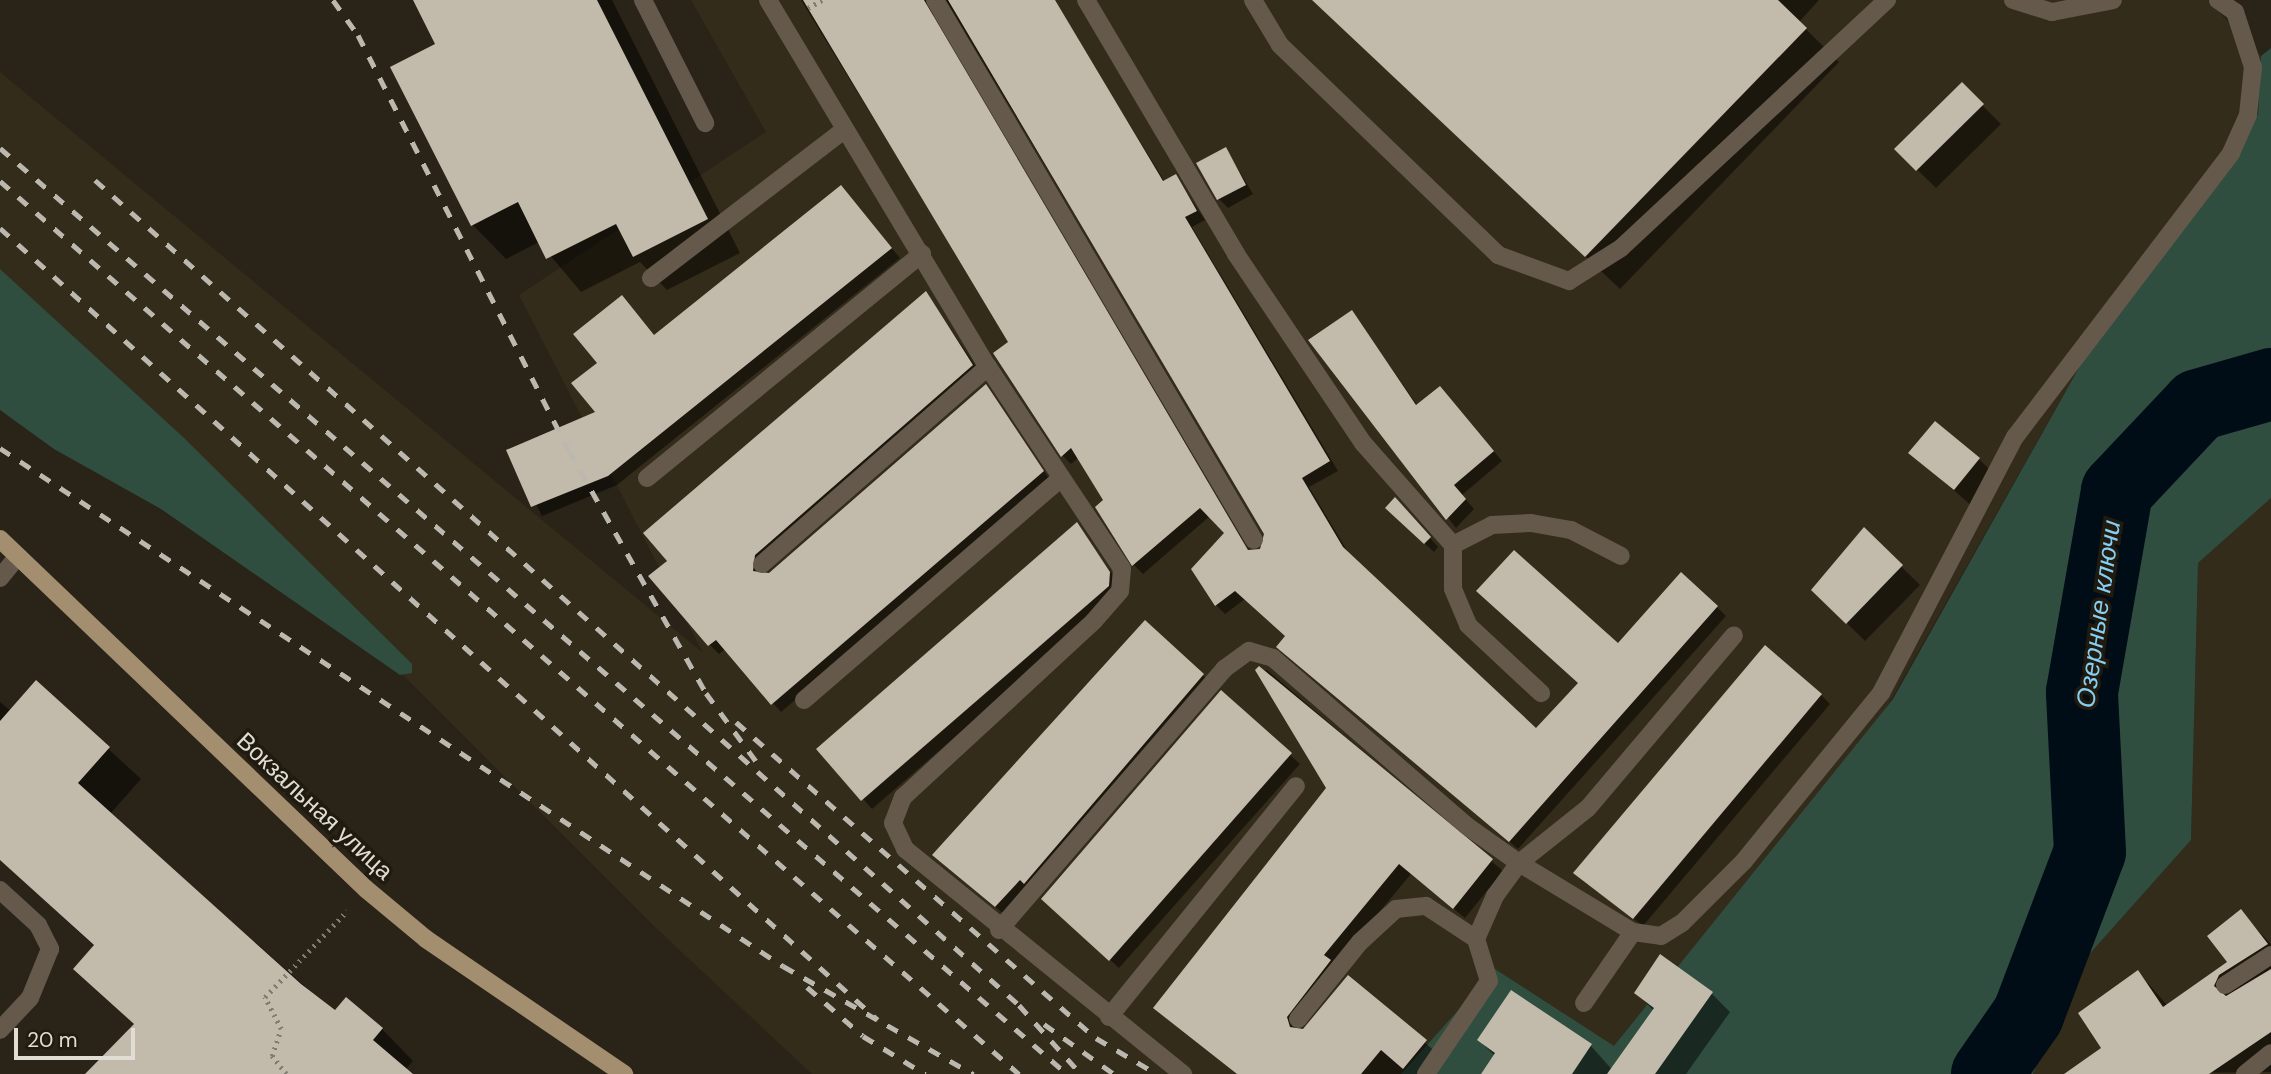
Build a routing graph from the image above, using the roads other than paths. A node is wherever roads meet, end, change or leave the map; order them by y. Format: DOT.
graph roads {
  1 [pos="643,0"];
  2 [pos="768,0"];
  3 [pos="935,0"];
  4 [pos="1086,0"];
  5 [pos="1253,0"];
  6 [pos="1887,0"];
  7 [pos="2013,0"];
  8 [pos="2113,0"];
  9 [pos="2218,0"];
  10 [pos="2232,6"];
  11 [pos="705,122"];
  12 [pos="844,130"];
  13 [pos="922,254"];
  14 [pos="651,278"];
  15 [pos="988,366"];
  16 [pos="647,478"];
  17 [pos="1061,478"];
  18 [pos="0,539"];
  19 [pos="1254,540"];
  20 [pos="1453,545"];
  21 [pos="18,556"];
  22 [pos="1621,556"];
  23 [pos="762,564"];
  24 [pos="0,578"];
  25 [pos="1734,635"];
  26 [pos="1541,693"];
  27 [pos="804,700"];
  28 [pos="1296,786"];
  29 [pos="1520,863"];
  30 [pos="0,890"];
  31 [pos="999,930"];
  32 [pos="1633,932"];
  33 [pos="1476,939"];
  34 [pos="2271,955"];
  35 [pos="2225,985"];
  36 [pos="1584,1003"];
  37 [pos="1109,1017"];
  38 [pos="1298,1019"];
  39 [pos="0,1030"];
  40 [pos="2271,1052"];
  41 [pos="624,1074"];
  42 [pos="1183,1074"];
  43 [pos="1426,1074"];
  44 [pos="2245,1074"];
  1 -- 11 [label="lane"];
  2 -- 12 [label="lane"];
  3 -- 19 [label="lane"];
  4 -- 20 [label="lane"];
  5 -- 6 [label="lane"];
  7 -- 8 [label="lane"];
  9 -- 10 [label="lane"];
  10 -- 32 [label="lane"];
  12 -- 13 [label="lane"];
  12 -- 14 [label="lane"];
  13 -- 15 [label="lane"];
  13 -- 16 [label="lane"];
  15 -- 17 [label="lane"];
  15 -- 23 [label="lane"];
  17 -- 27 [label="lane"];
  17 -- 31 [label="lane"];
  18 -- 21 [label="main road, Вокзальная улица"];
  20 -- 22 [label="lane"];
  20 -- 26 [label="lane"];
  21 -- 24 [label="lane"];
  21 -- 41 [label="main road, Вокзальная улица"];
  25 -- 29 [label="lane"];
  28 -- 37 [label="lane"];
  29 -- 31 [label="lane"];
  29 -- 32 [label="lane"];
  29 -- 33 [label="lane"];
  30 -- 39 [label="lane"];
  31 -- 37 [label="lane"];
  32 -- 36 [label="lane"];
  33 -- 38 [label="lane"];
  33 -- 43 [label="lane"];
  34 -- 35 [label="lane"];
  37 -- 42 [label="lane"];
  40 -- 44 [label="lane"];
}
